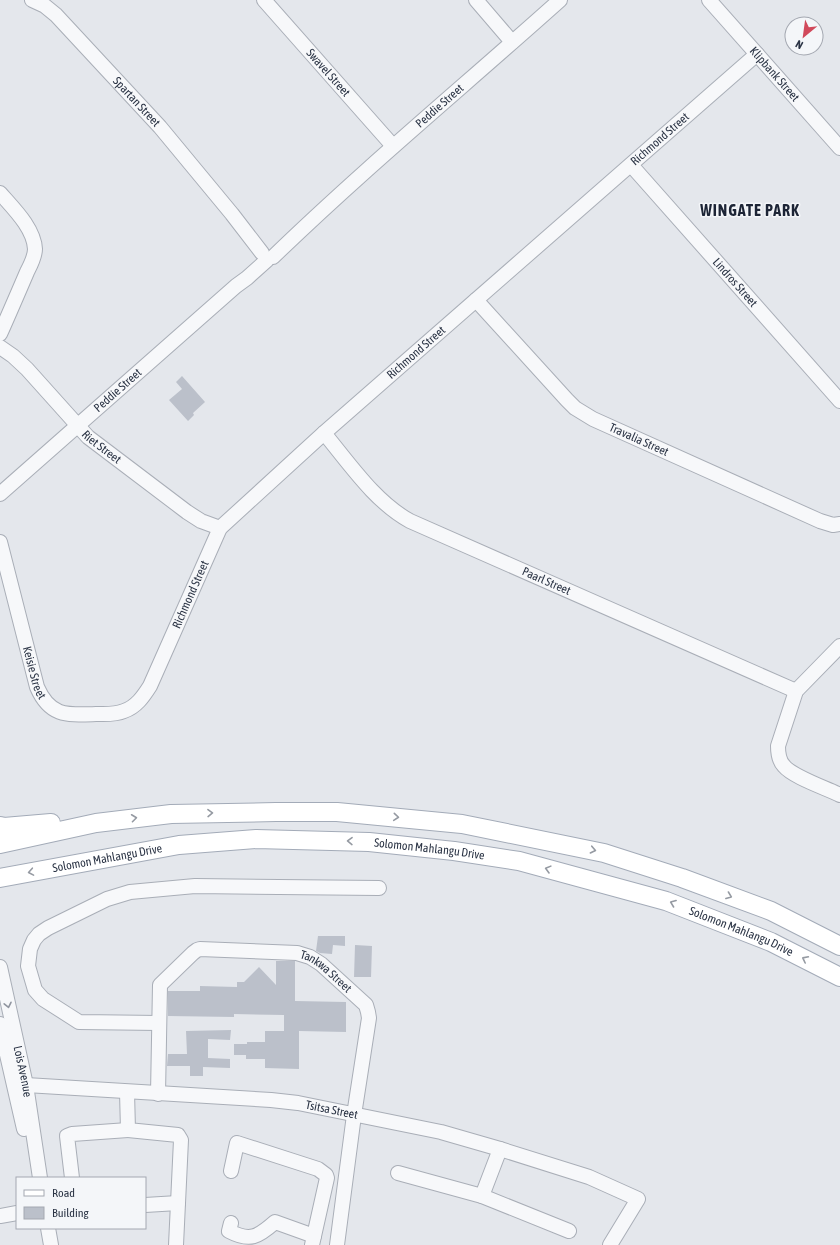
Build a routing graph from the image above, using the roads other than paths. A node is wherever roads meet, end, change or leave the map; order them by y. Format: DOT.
graph roads {
  1 [pos="32,0"];
  2 [pos="264,0"];
  3 [pos="476,0"];
  4 [pos="560,0"];
  5 [pos="709,0"];
  6 [pos="512,42"];
  7 [pos="757,54"];
  8 [pos="393,146"];
  9 [pos="840,148"];
  10 [pos="630,165"];
  11 [pos="0,193"];
  12 [pos="267,254"];
  13 [pos="476,300"];
  14 [pos="0,334"];
  15 [pos="0,347"];
  16 [pos="840,401"];
  17 [pos="77,426"];
  18 [pos="324,433"];
  19 [pos="0,494"];
  20 [pos="840,524"];
  21 [pos="220,528"];
  22 [pos="0,542"];
  23 [pos="840,646"];
  24 [pos="796,691"];
  25 [pos="140,700"];
  26 [pos="840,794"];
  27 [pos="96,823"];
  28 [pos="0,826"];
  29 [pos="0,844"];
  30 [pos="0,878"];
  31 [pos="379,888"];
  32 [pos="840,946"];
  33 [pos="0,967"];
  34 [pos="840,977"];
  35 [pos="159,1023"];
  36 [pos="0,1024"];
  37 [pos="20,1085"];
  38 [pos="127,1092"];
  39 [pos="158,1094"];
  40 [pos="354,1115"];
  41 [pos="128,1130"];
  42 [pos="500,1149"];
  43 [pos="231,1171"];
  44 [pos="398,1173"];
  45 [pos="32,1177"];
  46 [pos="40,1177"];
  47 [pos="72,1177"];
  48 [pos="482,1196"];
  49 [pos="178,1203"];
  50 [pos="146,1205"];
  51 [pos="16,1213"];
  52 [pos="0,1216"];
  53 [pos="231,1222"];
  54 [pos="40,1229"];
  55 [pos="48,1229"];
  56 [pos="569,1231"];
  57 [pos="313,1240"];
  58 [pos="43,1245"];
  59 [pos="52,1245"];
  60 [pos="176,1245"];
  61 [pos="337,1245"];
  62 [pos="610,1245"];
  1 -- 12 [label="street, Spartan Street"];
  2 -- 8 [label="street, Swavel Street"];
  3 -- 6 [label="street"];
  4 -- 6 [label="street, Peddie Street"];
  5 -- 7 [label="street, Klipbank Street"];
  6 -- 8 [label="street, Peddie Street"];
  7 -- 9 [label="street, Klipbank Street"];
  7 -- 10 [label="street, Richmond Street"];
  8 -- 12 [label="street, Peddie Street"];
  10 -- 13 [label="street, Richmond Street"];
  10 -- 16 [label="street, Lindros Street"];
  11 -- 14 [label="street"];
  12 -- 17 [label="street, Peddie Street"];
  13 -- 18 [label="street, Richmond Street"];
  13 -- 20 [label="street, Travalia Street"];
  15 -- 17 [label="street, Riet Street"];
  17 -- 19 [label="street, Peddie Street"];
  17 -- 21 [label="street, Riet Street"];
  18 -- 21 [label="street, Richmond Street"];
  18 -- 24 [label="street, Paarl Street"];
  21 -- 25 [label="street, Richmond Street"];
  22 -- 25 [label="street, Keisie Street"];
  23 -- 24 [label="street"];
  24 -- 26 [label="street"];
  27 -- 28 [label="main road"];
  27 -- 29 [label="main road"];
  27 -- 32 [label="main road, one-way"];
  34 -- 30 [label="main road, Solomon Mahlangu Drive, one-way"];
  31 -- 35 [label="street"];
  33 -- 37 [label="street, Lois Avenue, one-way"];
  35 -- 39 [label="street, Tankwa Street"];
  35 -- 40 [label="street, Tankwa Street"];
  36 -- 37 [label="street, Lois Avenue"];
  37 -- 38 [label="street, Tsitsa Street"];
  37 -- 45 [label="street, Lois Avenue"];
  37 -- 46 [label="street, Lois Avenue"];
  38 -- 39 [label="street, Tsitsa Street"];
  38 -- 41 [label="street"];
  39 -- 40 [label="street, Tsitsa Street"];
  40 -- 42 [label="street, Tsitsa Street"];
  40 -- 61 [label="street, Tankwa Street"];
  41 -- 47 [label="street"];
  41 -- 49 [label="street"];
  42 -- 48 [label="street"];
  42 -- 62 [label="street, Tsitsa Street"];
  43 -- 57 [label="street"];
  44 -- 48 [label="street"];
  48 -- 56 [label="street"];
  49 -- 50 [label="street"];
  49 -- 60 [label="street"];
  51 -- 52 [label="street"];
  53 -- 57 [label="street"];
  54 -- 58 [label="street"];
  55 -- 59 [label="street"];
}
